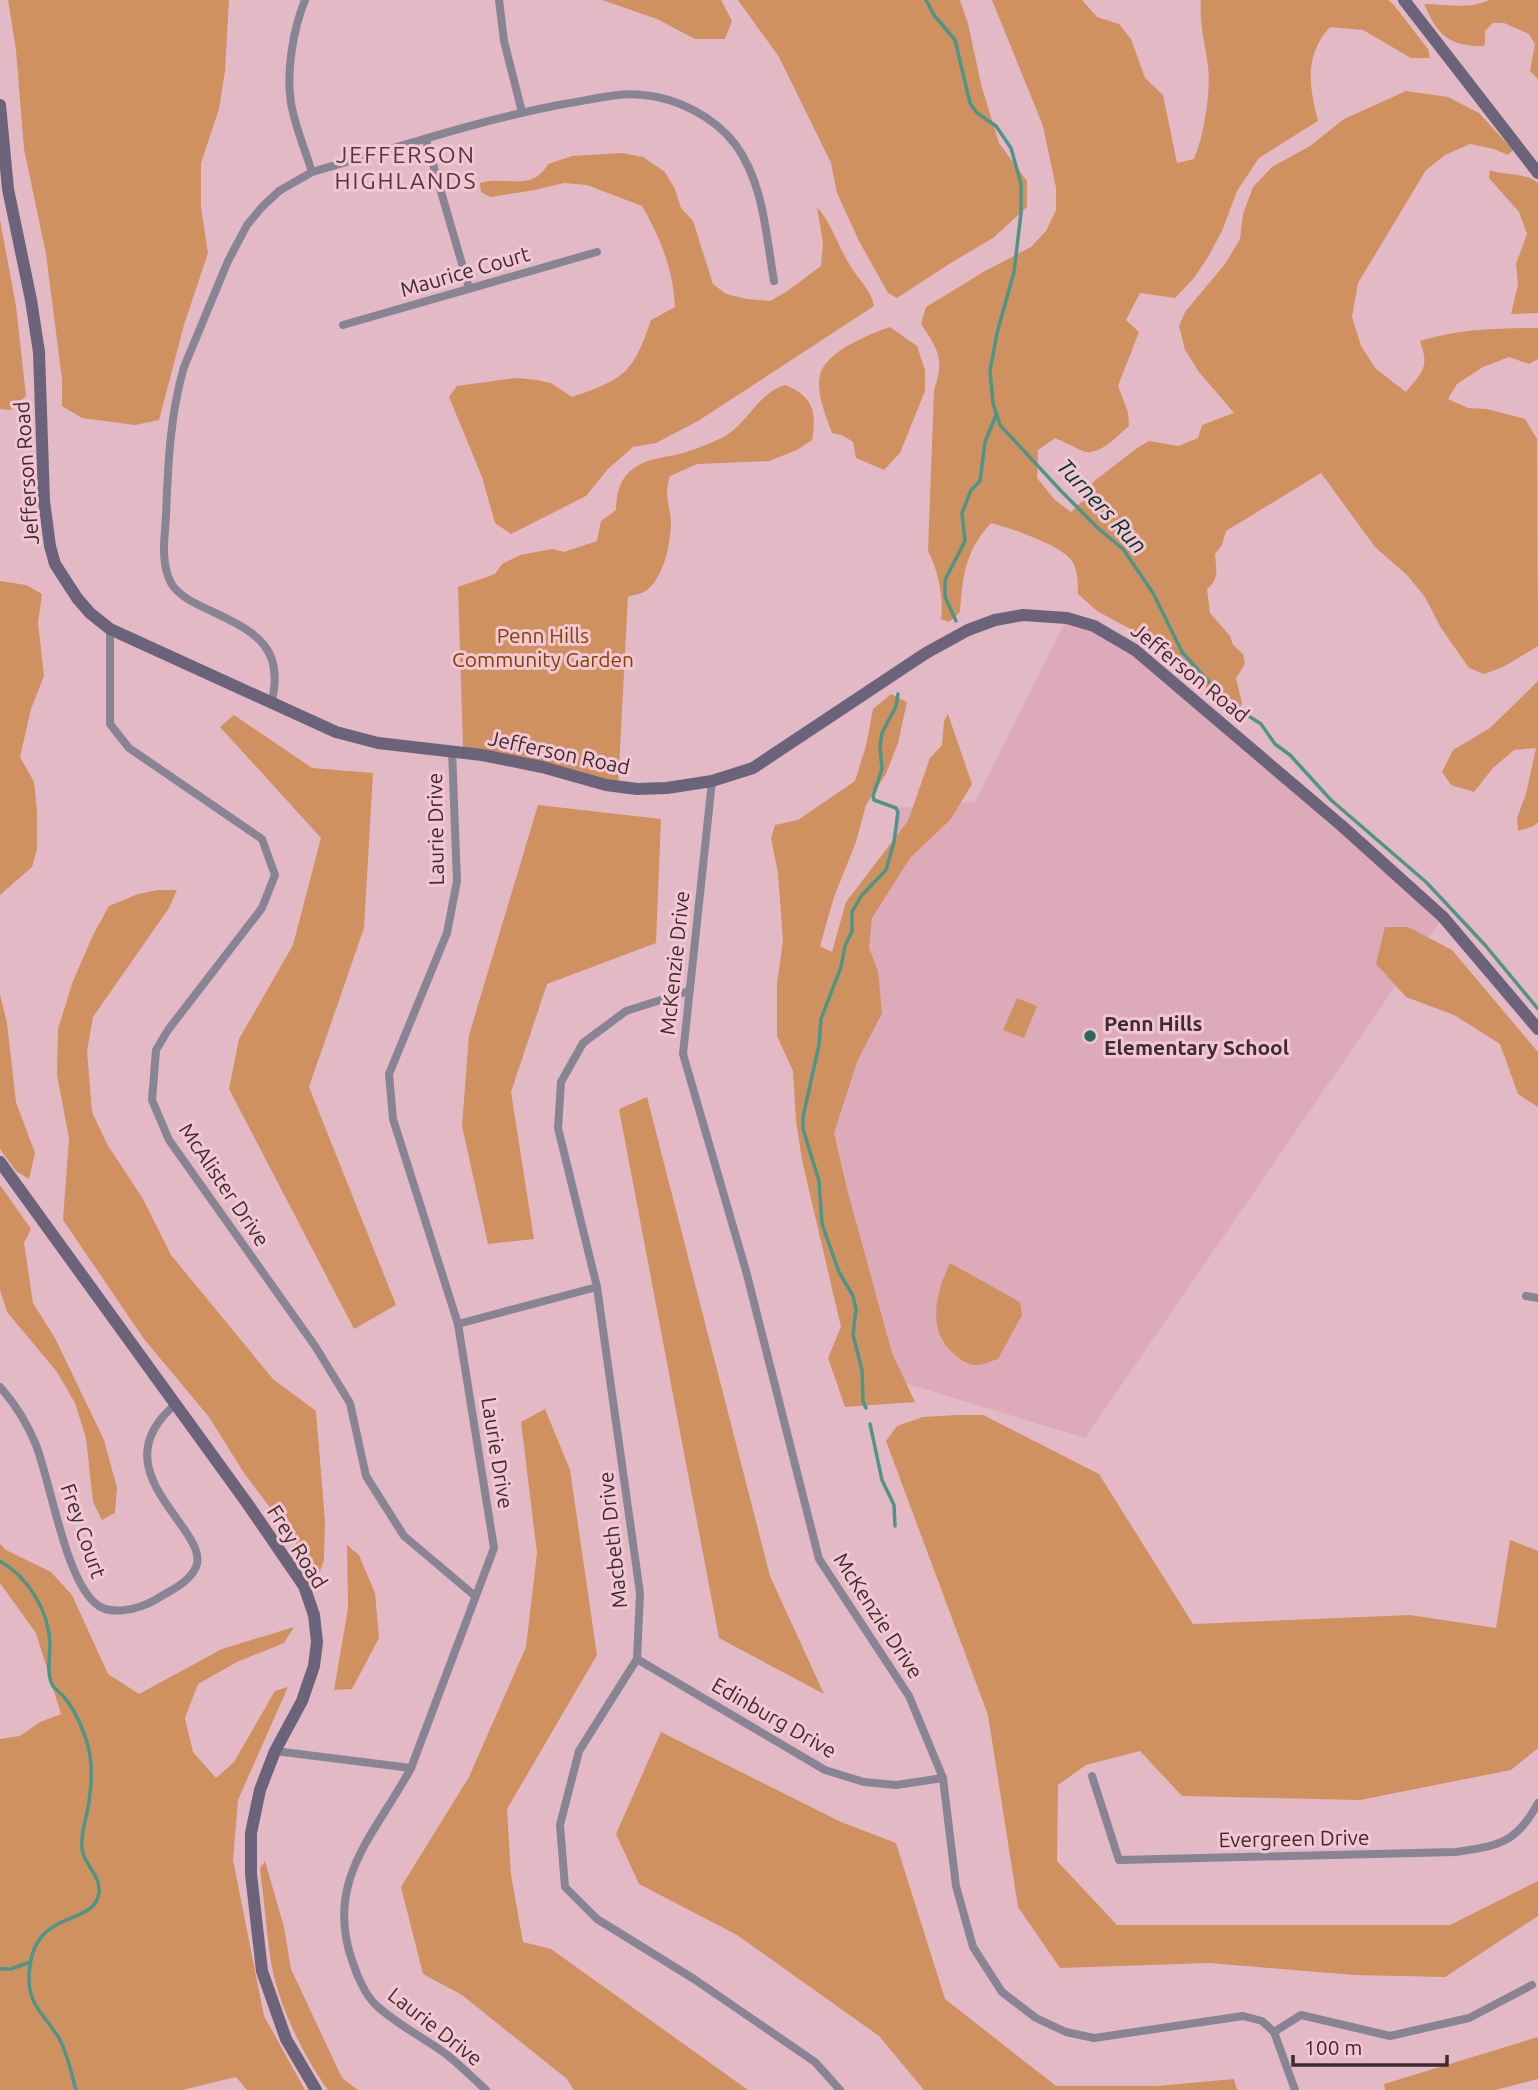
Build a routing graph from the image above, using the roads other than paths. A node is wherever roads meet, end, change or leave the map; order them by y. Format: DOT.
graph roads {
  1 [pos="305,0"];
  2 [pos="499,0"];
  3 [pos="1404,0"];
  4 [pos="0,105"];
  5 [pos="522,112"];
  6 [pos="426,139"];
  7 [pos="312,172"];
  8 [pos="1538,173"];
  9 [pos="597,252"];
  10 [pos="774,281"];
  11 [pos="469,288"];
  12 [pos="343,326"];
  13 [pos="110,629"];
  14 [pos="271,704"];
  15 [pos="452,750"];
  16 [pos="712,782"];
  17 [pos="689,991"];
  18 [pos="1538,1029"];
  19 [pos="0,1162"];
  20 [pos="597,1287"];
  21 [pos="1526,1296"];
  22 [pos="1538,1298"];
  23 [pos="458,1324"];
  24 [pos="0,1387"];
  25 [pos="176,1404"];
  26 [pos="475,1596"];
  27 [pos="638,1659"];
  28 [pos="275,1751"];
  29 [pos="411,1768"];
  30 [pos="1092,1776"];
  31 [pos="943,1778"];
  32 [pos="1538,1803"];
  33 [pos="1532,1985"];
  34 [pos="1274,2032"];
  35 [pos="316,2090"];
  36 [pos="486,2090"];
  37 [pos="840,2090"];
  38 [pos="1295,2090"];
  1 -- 7 [label="street"];
  2 -- 5 [label="street"];
  3 -- 8 [label="street"];
  4 -- 13 [label="street, Jefferson Road"];
  5 -- 6 [label="street"];
  5 -- 10 [label="street"];
  6 -- 7 [label="street"];
  6 -- 11 [label="street"];
  7 -- 14 [label="street"];
  9 -- 11 [label="street, Maurice Court"];
  11 -- 12 [label="street, Maurice Court"];
  13 -- 14 [label="street, Jefferson Road"];
  13 -- 26 [label="street, McAlister Drive"];
  14 -- 15 [label="street, Jefferson Road"];
  15 -- 16 [label="street, Jefferson Road"];
  15 -- 23 [label="street, Laurie Drive"];
  16 -- 17 [label="street, McKenzie Drive"];
  16 -- 18 [label="street, Jefferson Road"];
  17 -- 20 [label="street, Macbeth Drive"];
  17 -- 31 [label="street, McKenzie Drive"];
  19 -- 25 [label="street, Frey Road"];
  20 -- 23 [label="street"];
  20 -- 27 [label="street, Macbeth Drive"];
  21 -- 22 [label="street"];
  23 -- 26 [label="street, Laurie Drive"];
  24 -- 25 [label="street, Frey Court"];
  25 -- 28 [label="street, Frey Road"];
  26 -- 29 [label="street, Laurie Drive"];
  27 -- 31 [label="street, Edinburg Drive"];
  27 -- 37 [label="street"];
  28 -- 29 [label="street"];
  28 -- 35 [label="street, Frey Road"];
  29 -- 36 [label="street, Laurie Drive"];
  30 -- 32 [label="street, Evergreen Drive"];
  31 -- 34 [label="street, McKenzie Drive"];
  33 -- 34 [label="street"];
  34 -- 38 [label="street"];
}
